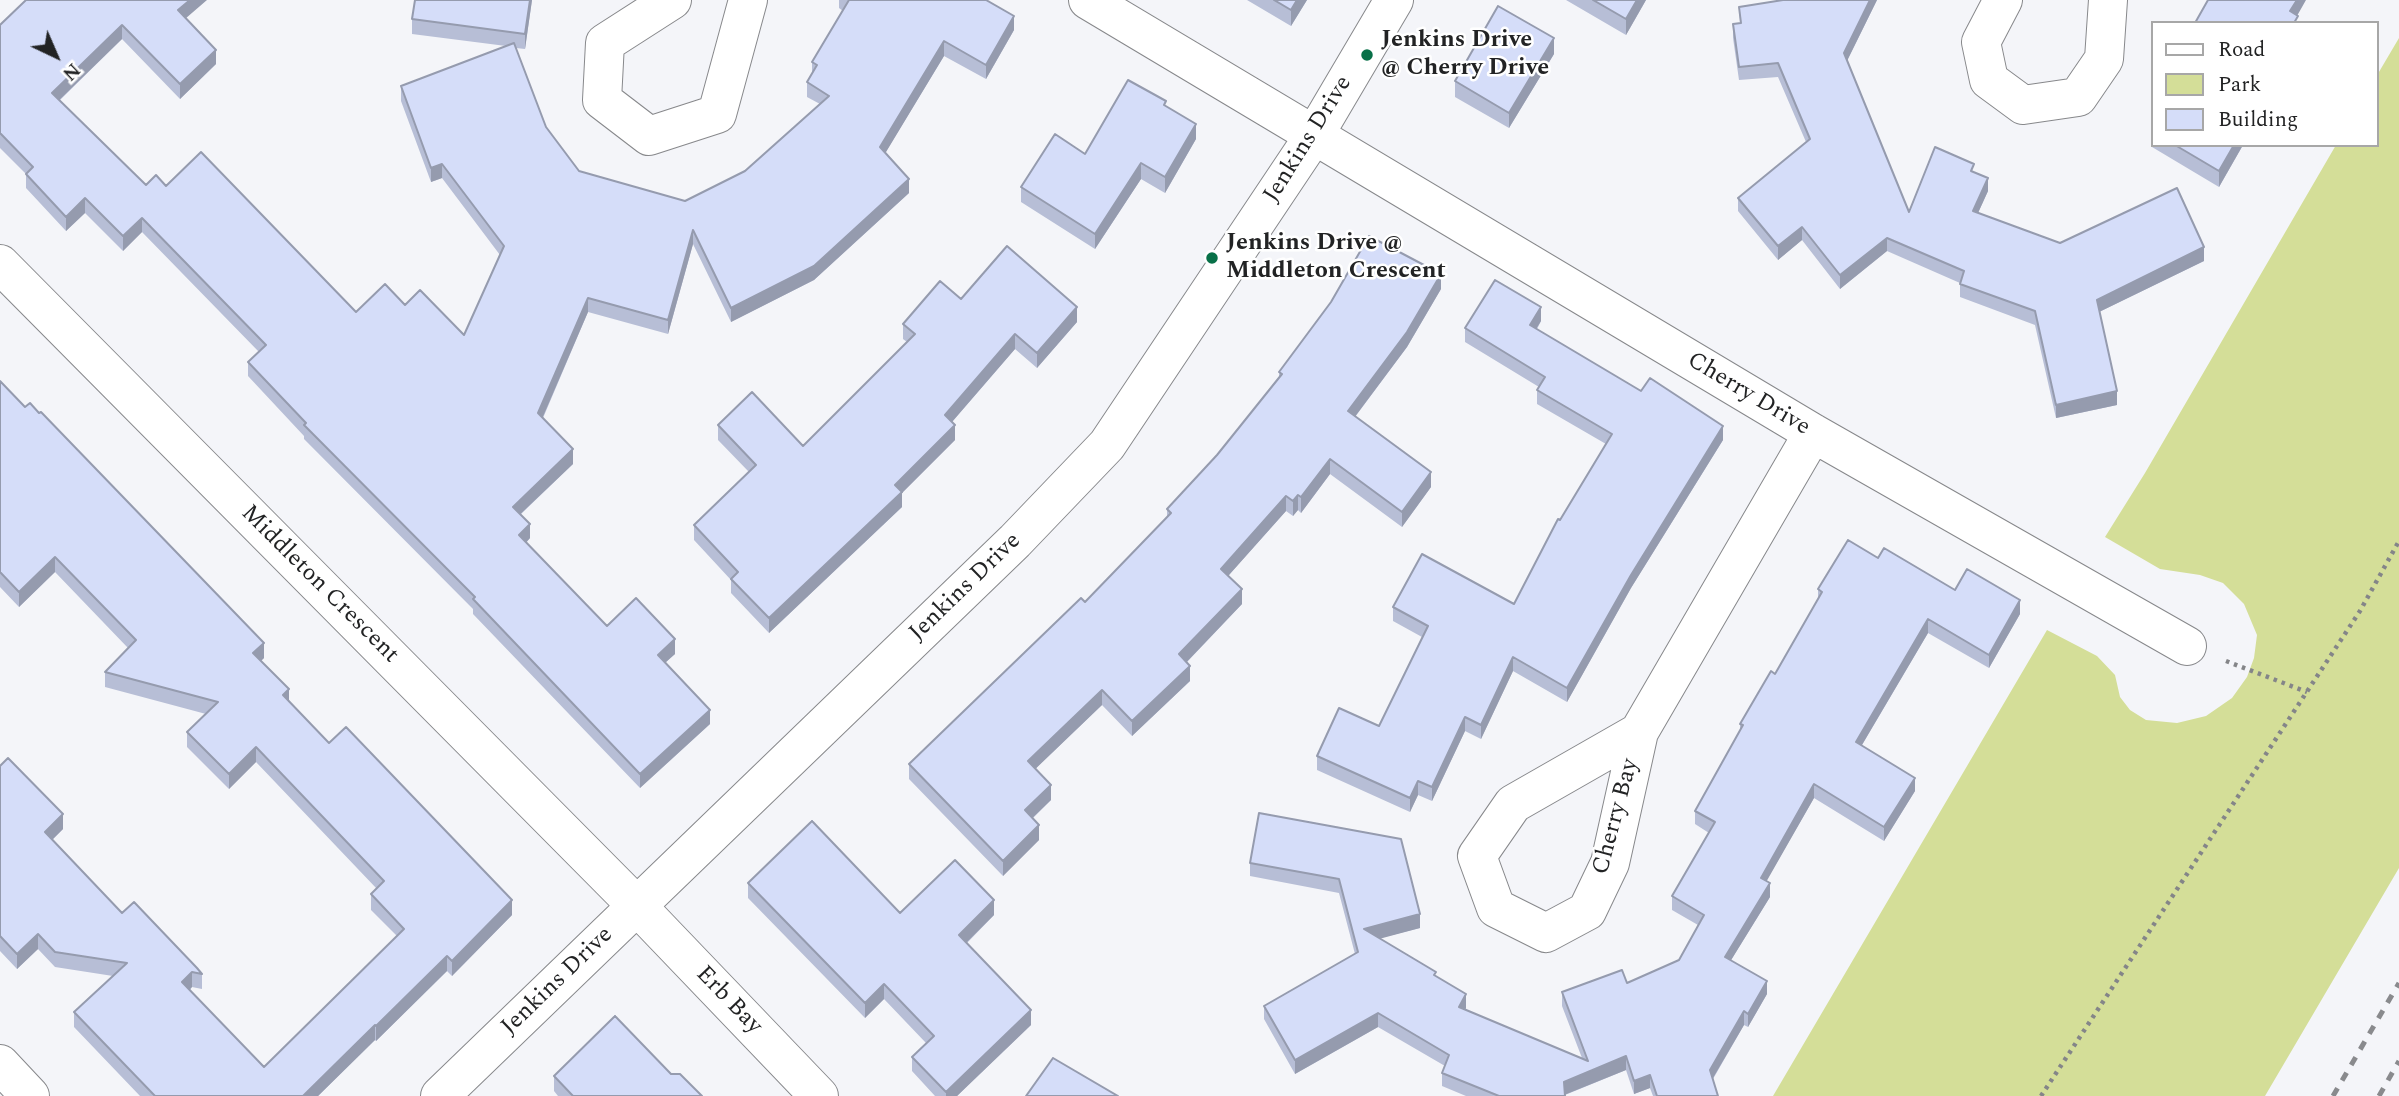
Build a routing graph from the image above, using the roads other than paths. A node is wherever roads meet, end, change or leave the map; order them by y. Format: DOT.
graph roads {
  1 [pos="672,0"];
  2 [pos="748,0"];
  3 [pos="1088,0"];
  4 [pos="1394,0"];
  5 [pos="2003,0"];
  6 [pos="2108,0"];
  7 [pos="1315,134"];
  8 [pos="0,264"];
  9 [pos="1813,433"];
  10 [pos="2187,646"];
  11 [pos="1639,732"];
  12 [pos="637,906"];
  13 [pos="0,1064"];
  14 [pos="30,1096"];
  15 [pos="440,1096"];
  16 [pos="819,1096"];
  1 -- 2 [label="street"];
  3 -- 7 [label="street"];
  4 -- 7 [label="street, Jenkins Drive"];
  5 -- 6 [label="street"];
  7 -- 9 [label="street, Cherry Drive"];
  7 -- 12 [label="street, Jenkins Drive"];
  8 -- 12 [label="street, Middleton Crescent"];
  9 -- 10 [label="street, Cherry Drive"];
  9 -- 11 [label="street, Cherry Bay"];
  11 -- 11 [label="street, Cherry Bay"];
  12 -- 15 [label="street, Jenkins Drive"];
  12 -- 16 [label="street, Erb Bay"];
  13 -- 14 [label="street"];
}
